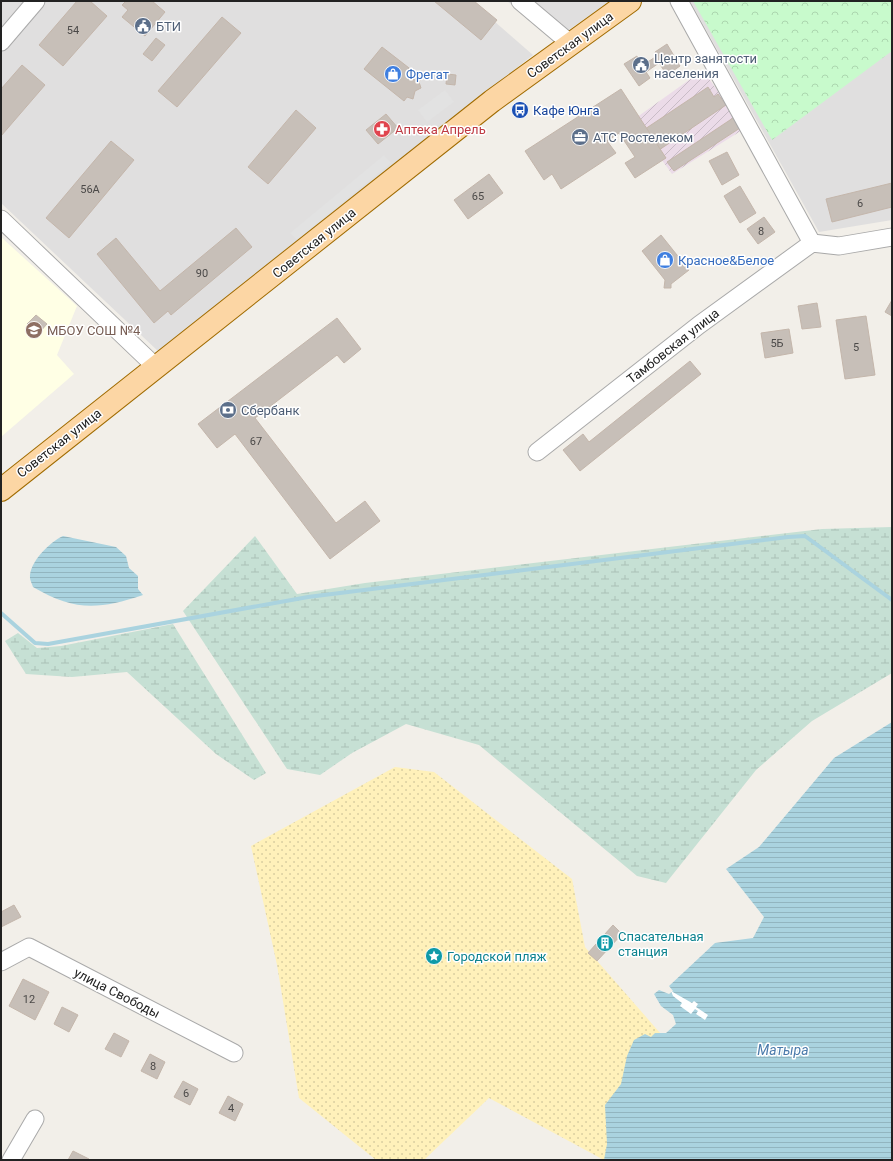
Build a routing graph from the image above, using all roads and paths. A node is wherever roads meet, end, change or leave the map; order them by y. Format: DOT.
graph roads {
  1 [pos="36,1"];
  2 [pos="520,1"];
  3 [pos="630,1"];
  4 [pos="679,1"];
  5 [pos="1,42"];
  6 [pos="571,44"];
  7 [pos="1,219"];
  8 [pos="892,236"];
  9 [pos="812,242"];
  10 [pos="158,368"];
  11 [pos="537,452"];
  12 [pos="1,490"];
  13 [pos="1,962"];
  14 [pos="234,1053"];
  15 [pos="35,1119"];
  16 [pos="11,1160"];
  1 -- 5 [label="street"];
  2 -- 6 [label="street"];
  3 -- 6 [label="main road, Советская улица"];
  4 -- 9 [label="street"];
  6 -- 10 [label="main road, Советская улица"];
  7 -- 10 [label="street"];
  8 -- 9 [label="street"];
  9 -- 11 [label="street, Тамбовская улица"];
  10 -- 12 [label="main road, Советская улица"];
  13 -- 14 [label="street, улица Свободы"];
  15 -- 16 [label="street"];
}
